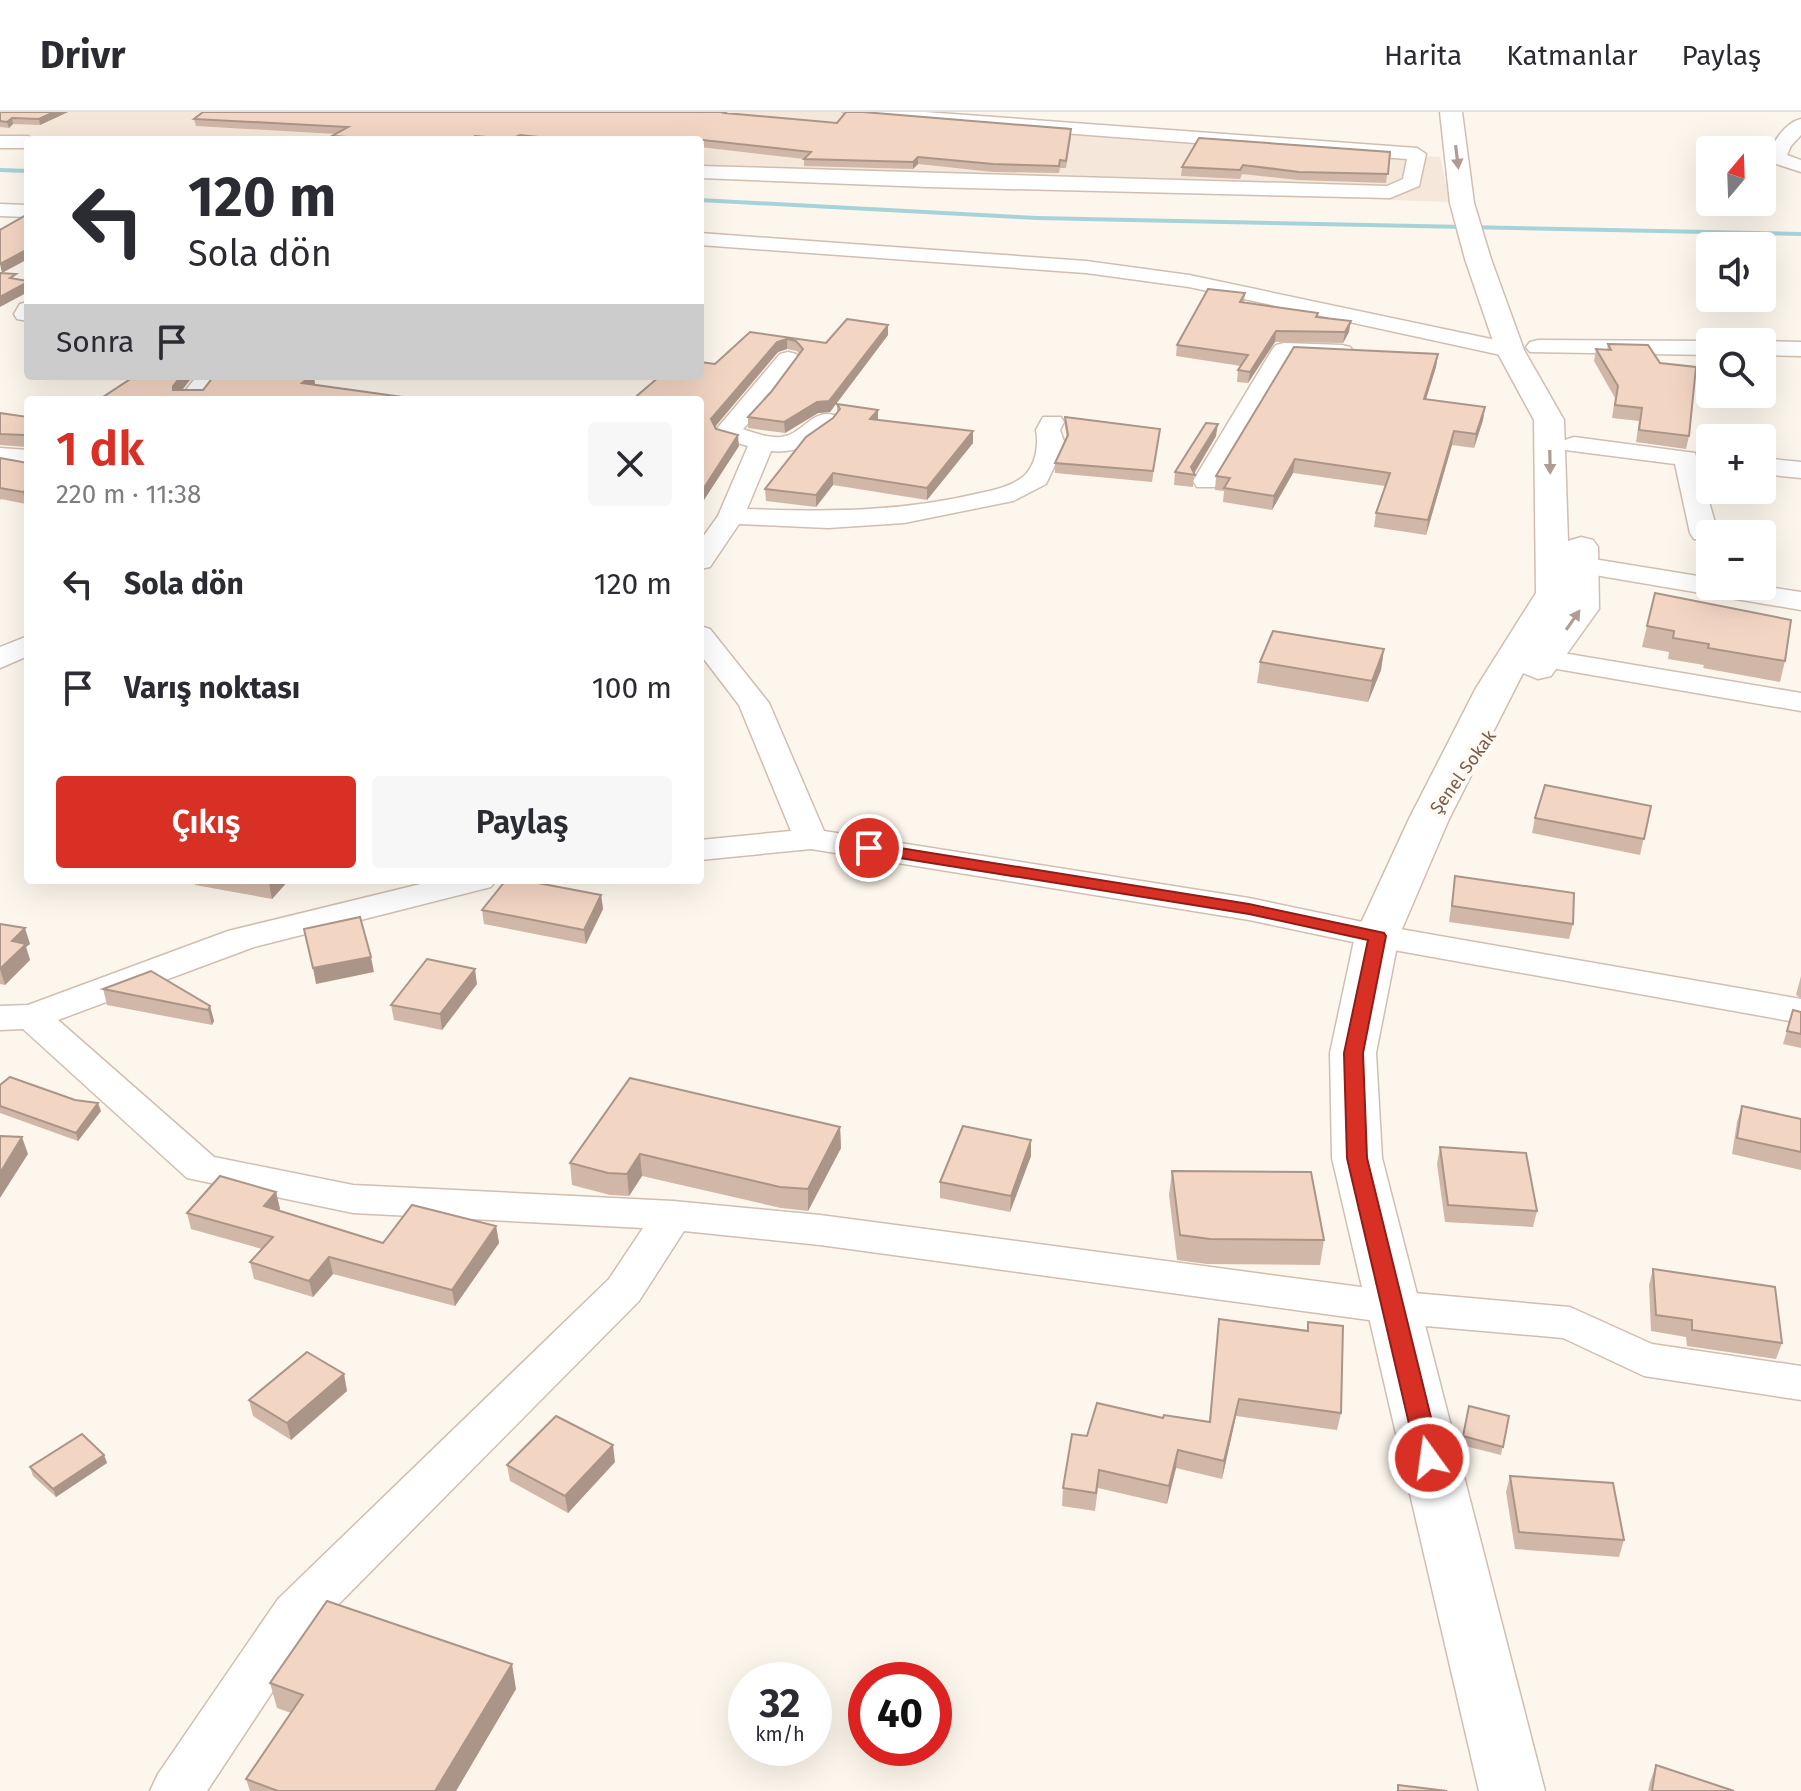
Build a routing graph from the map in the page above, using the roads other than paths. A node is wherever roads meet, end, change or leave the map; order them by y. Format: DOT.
graph roads {
  1 [pos="852,112"];
  2 [pos="1451,112"];
  3 [pos="1801,124"];
  4 [pos="0,142"];
  5 [pos="24,142"];
  6 [pos="1801,166"];
  7 [pos="704,172"];
  8 [pos="0,210"];
  9 [pos="24,211"];
  10 [pos="704,239"];
  11 [pos="1696,348"];
  12 [pos="1776,348"];
  13 [pos="1801,349"];
  14 [pos="1521,352"];
  15 [pos="1361,353"];
  16 [pos="1423,356"];
  17 [pos="788,359"];
  18 [pos="825,420"];
  19 [pos="1052,422"];
  20 [pos="762,442"];
  21 [pos="1574,445"];
  22 [pos="0,456"];
  23 [pos="24,458"];
  24 [pos="1696,460"];
  25 [pos="1776,467"];
  26 [pos="1801,470"];
  27 [pos="1206,481"];
  28 [pos="731,516"];
  29 [pos="704,555"];
  30 [pos="1581,565"];
  31 [pos="1801,601"];
  32 [pos="704,640"];
  33 [pos="24,647"];
  34 [pos="1545,659"];
  35 [pos="0,661"];
  36 [pos="24,668"];
  37 [pos="1801,702"];
  38 [pos="1429,819"];
  39 [pos="811,839"];
  40 [pos="704,850"];
  41 [pos="463,884"];
  42 [pos="1377,936"];
  43 [pos="1801,1011"];
  44 [pos="16,1017"];
  45 [pos="673,1215"];
  46 [pos="1391,1307"];
  47 [pos="1801,1383"];
  48 [pos="177,1791"];
  49 [pos="1512,1791"];
  1 -- 7 [label="street"];
  2 -- 14 [label="street, Şenel Sokak, one-way"];
  3 -- 6 [label="street"];
  4 -- 5 [label="street"];
  8 -- 9 [label="street"];
  10 -- 14 [label="street"];
  11 -- 14 [label="street"];
  12 -- 13 [label="street"];
  14 -- 16 [label="street"];
  14 -- 21 [label="street, Şenel Sokak"];
  14 -- 38 [label="street, Şenel Sokak, one-way"];
  15 -- 27 [label="street"];
  17 -- 20 [label="street"];
  18 -- 20 [label="street"];
  19 -- 28 [label="street"];
  20 -- 28 [label="street"];
  21 -- 24 [label="street"];
  21 -- 30 [label="street, Şenel Sokak"];
  22 -- 23 [label="street"];
  25 -- 26 [label="street"];
  28 -- 29 [label="street"];
  30 -- 31 [label="street"];
  34 -- 30 [label="street, Şenel Sokak, one-way"];
  32 -- 39 [label="street"];
  33 -- 35 [label="street"];
  34 -- 37 [label="street"];
  34 -- 38 [label="street, Şenel Sokak"];
  35 -- 36 [label="street"];
  38 -- 42 [label="street"];
  39 -- 40 [label="street"];
  39 -- 42 [label="street"];
  41 -- 44 [label="street"];
  42 -- 43 [label="street"];
  42 -- 46 [label="street"];
  44 -- 45 [label="street"];
  45 -- 46 [label="street"];
  45 -- 48 [label="street"];
  46 -- 47 [label="street"];
  46 -- 49 [label="street"];
}
